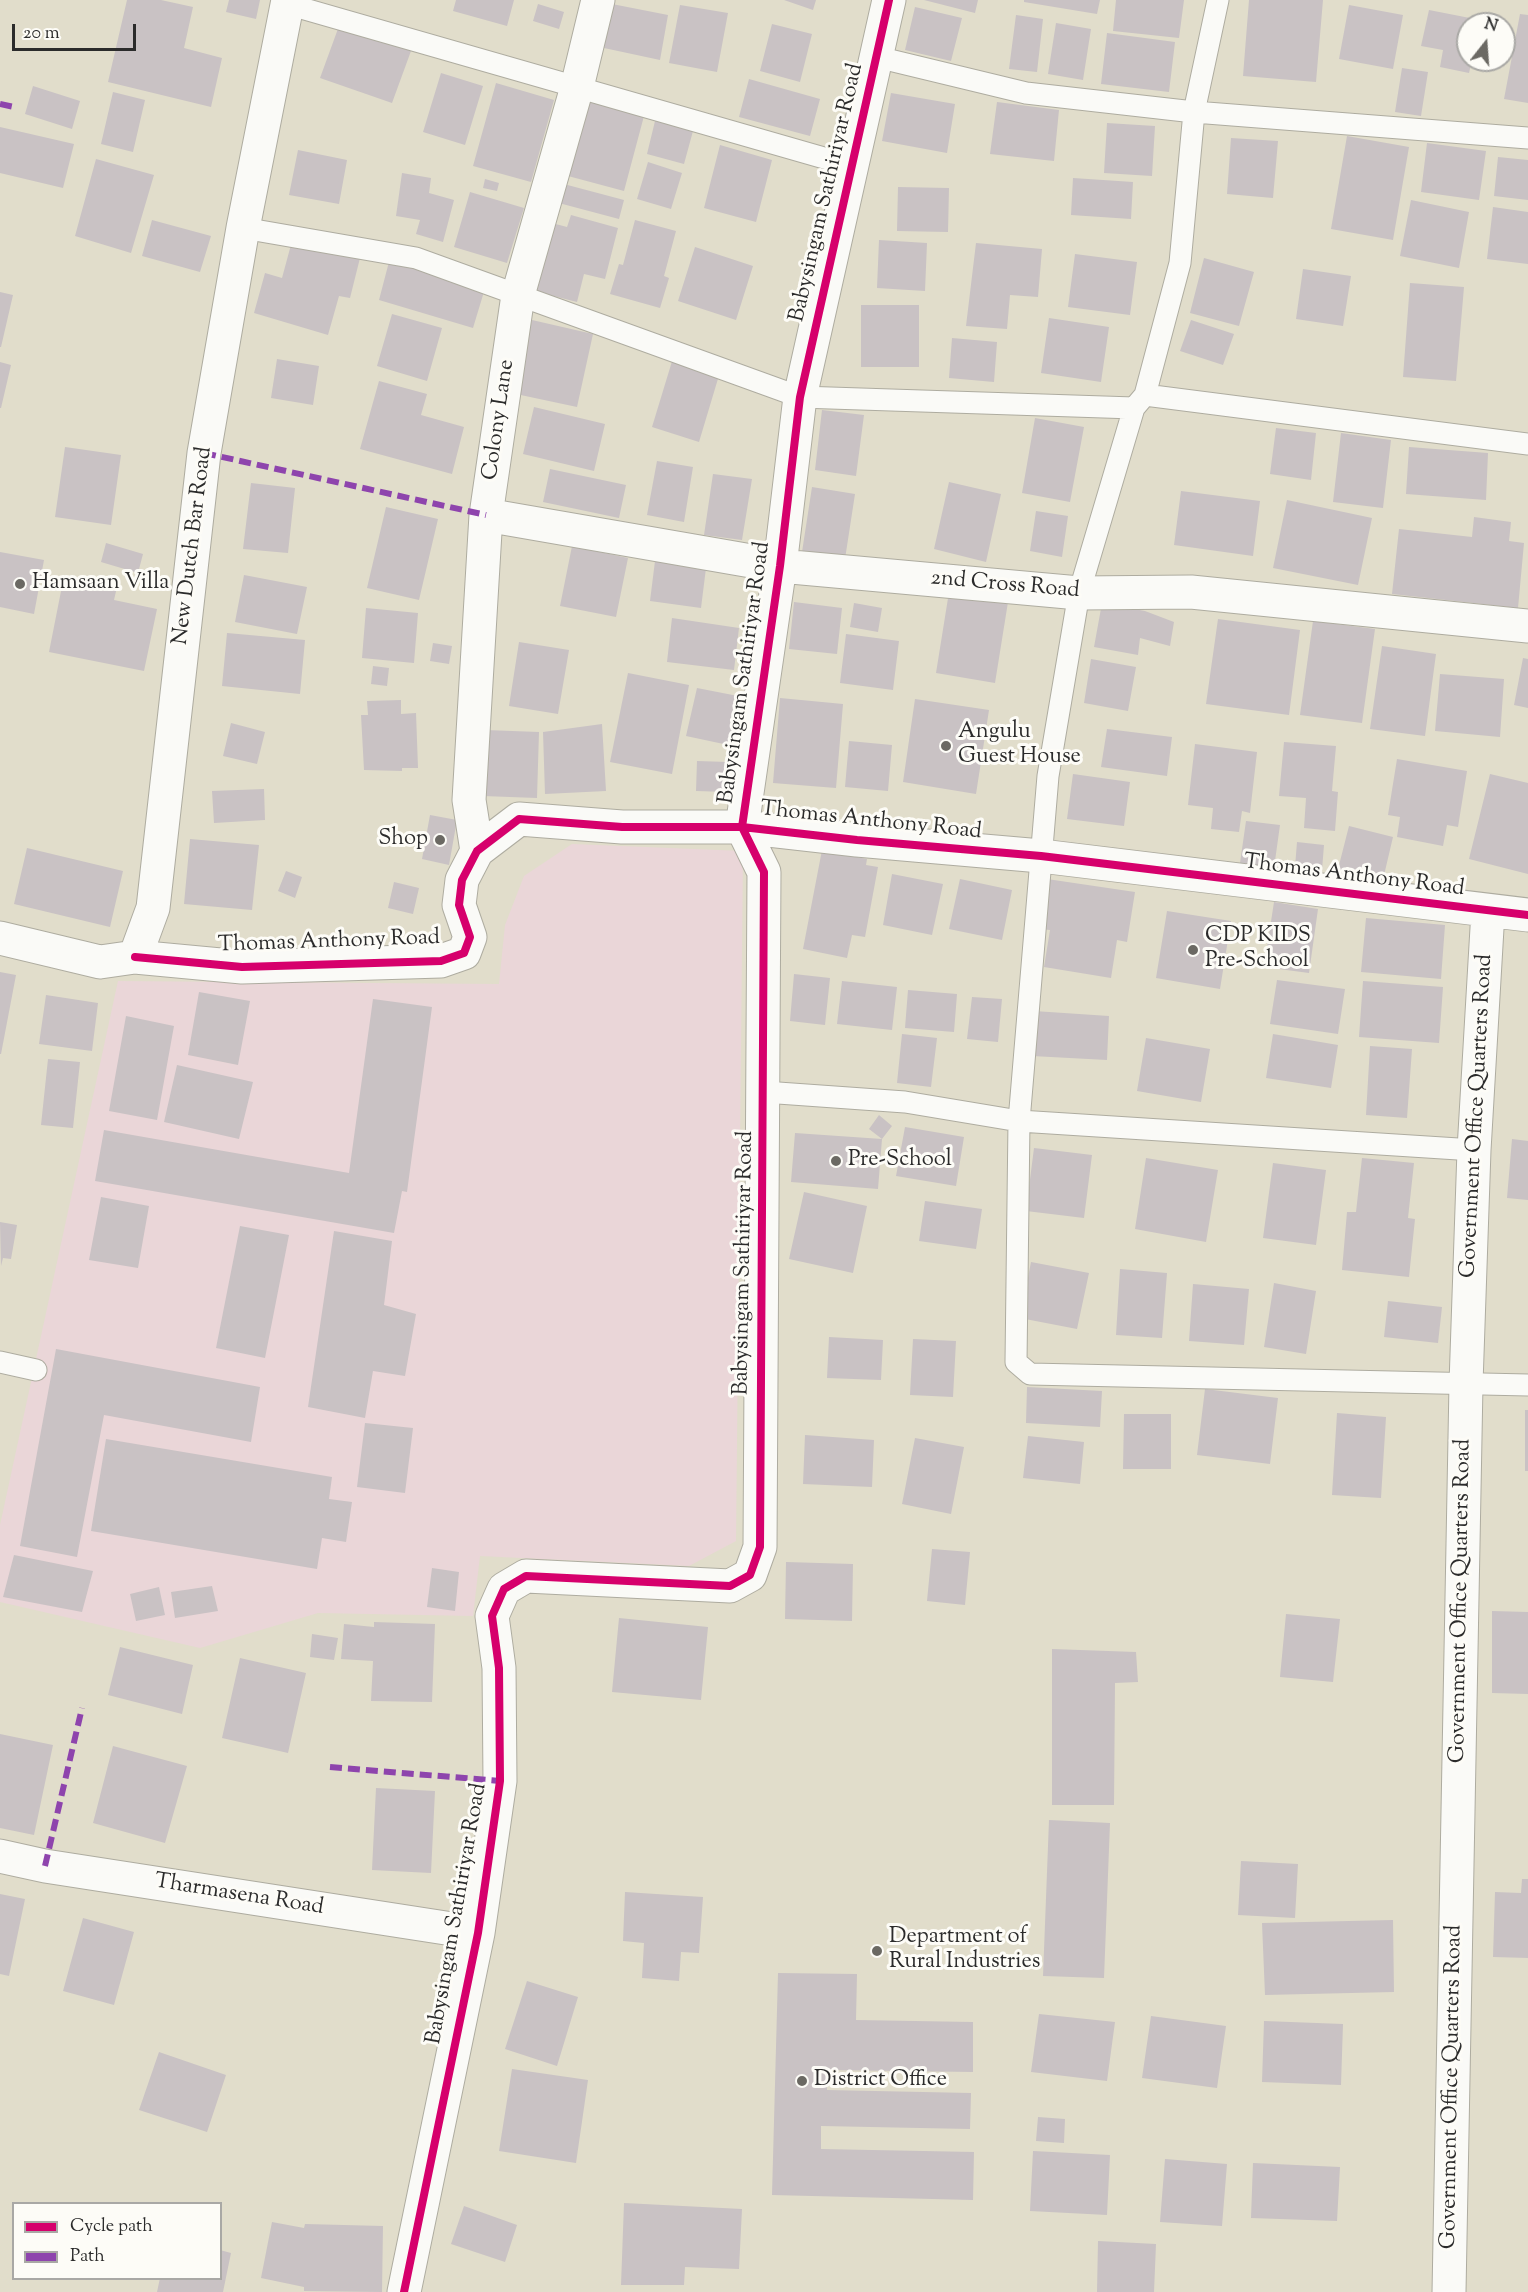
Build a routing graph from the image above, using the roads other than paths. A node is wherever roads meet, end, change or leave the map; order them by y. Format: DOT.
graph roads {
  1 [pos="598,0"];
  2 [pos="888,0"];
  3 [pos="1218,0"];
  4 [pos="288,2"];
  5 [pos="877,57"];
  6 [pos="577,87"];
  7 [pos="1194,112"];
  8 [pos="1528,138"];
  9 [pos="852,166"];
  10 [pos="243,228"];
  11 [pos="518,295"];
  12 [pos="800,397"];
  13 [pos="1140,402"];
  14 [pos="1528,444"];
  15 [pos="486,515"];
  16 [pos="780,566"];
  17 [pos="1078,593"];
  18 [pos="1528,626"];
  19 [pos="742,827"];
  20 [pos="477,851"];
  21 [pos="1041,856"];
  22 [pos="1488,911"];
  23 [pos="1528,915"];
  24 [pos="0,938"];
  25 [pos="135,957"];
  26 [pos="764,1092"];
  27 [pos="1020,1121"];
  28 [pos="1474,1150"];
  29 [pos="0,1362"];
  30 [pos="36,1370"];
  31 [pos="1466,1384"];
  32 [pos="1528,1385"];
  33 [pos="0,1856"];
  34 [pos="478,1933"];
  35 [pos="404,2292"];
  36 [pos="1449,2292"];
  1 -- 6 [label="street, Colony Lane"];
  2 -- 5 [label="street, Babysingam Sathiriyar Road"];
  3 -- 7 [label="lane"];
  4 -- 6 [label="lane"];
  4 -- 10 [label="street, New Dutch Bar Road"];
  5 -- 7 [label="lane"];
  5 -- 9 [label="street, Babysingam Sathiriyar Road"];
  6 -- 9 [label="lane"];
  6 -- 11 [label="street, Colony Lane"];
  7 -- 8 [label="lane"];
  7 -- 13 [label="lane"];
  9 -- 12 [label="street, Babysingam Sathiriyar Road"];
  10 -- 11 [label="lane"];
  10 -- 25 [label="street, New Dutch Bar Road"];
  11 -- 12 [label="lane"];
  11 -- 15 [label="street, Colony Lane"];
  12 -- 13 [label="lane"];
  12 -- 16 [label="street, Babysingam Sathiriyar Road"];
  13 -- 14 [label="lane"];
  13 -- 17 [label="lane"];
  15 -- 16 [label="street, 2nd Cross Road"];
  15 -- 20 [label="street, Colony Lane"];
  16 -- 17 [label="street, 2nd Cross Road"];
  16 -- 19 [label="street, Babysingam Sathiriyar Road"];
  17 -- 18 [label="street, 2nd Cross Road"];
  17 -- 21 [label="lane"];
  19 -- 20 [label="street, Thomas Anthony Road"];
  19 -- 21 [label="street, Thomas Anthony Road"];
  19 -- 26 [label="street, Babysingam Sathiriyar Road"];
  20 -- 25 [label="street, Thomas Anthony Road"];
  21 -- 22 [label="street, Thomas Anthony Road"];
  21 -- 27 [label="lane"];
  22 -- 23 [label="street, Thomas Anthony Road"];
  22 -- 28 [label="street, Government Office Quarters Road"];
  24 -- 25 [label="street"];
  26 -- 27 [label="lane"];
  26 -- 34 [label="street, Babysingam Sathiriyar Road"];
  27 -- 28 [label="lane"];
  27 -- 31 [label="lane"];
  28 -- 31 [label="street, Government Office Quarters Road"];
  29 -- 30 [label="lane"];
  31 -- 32 [label="lane"];
  31 -- 36 [label="street, Government Office Quarters Road"];
  33 -- 34 [label="street, Tharmasena Road"];
  34 -- 35 [label="street, Babysingam Sathiriyar Road"];
}
